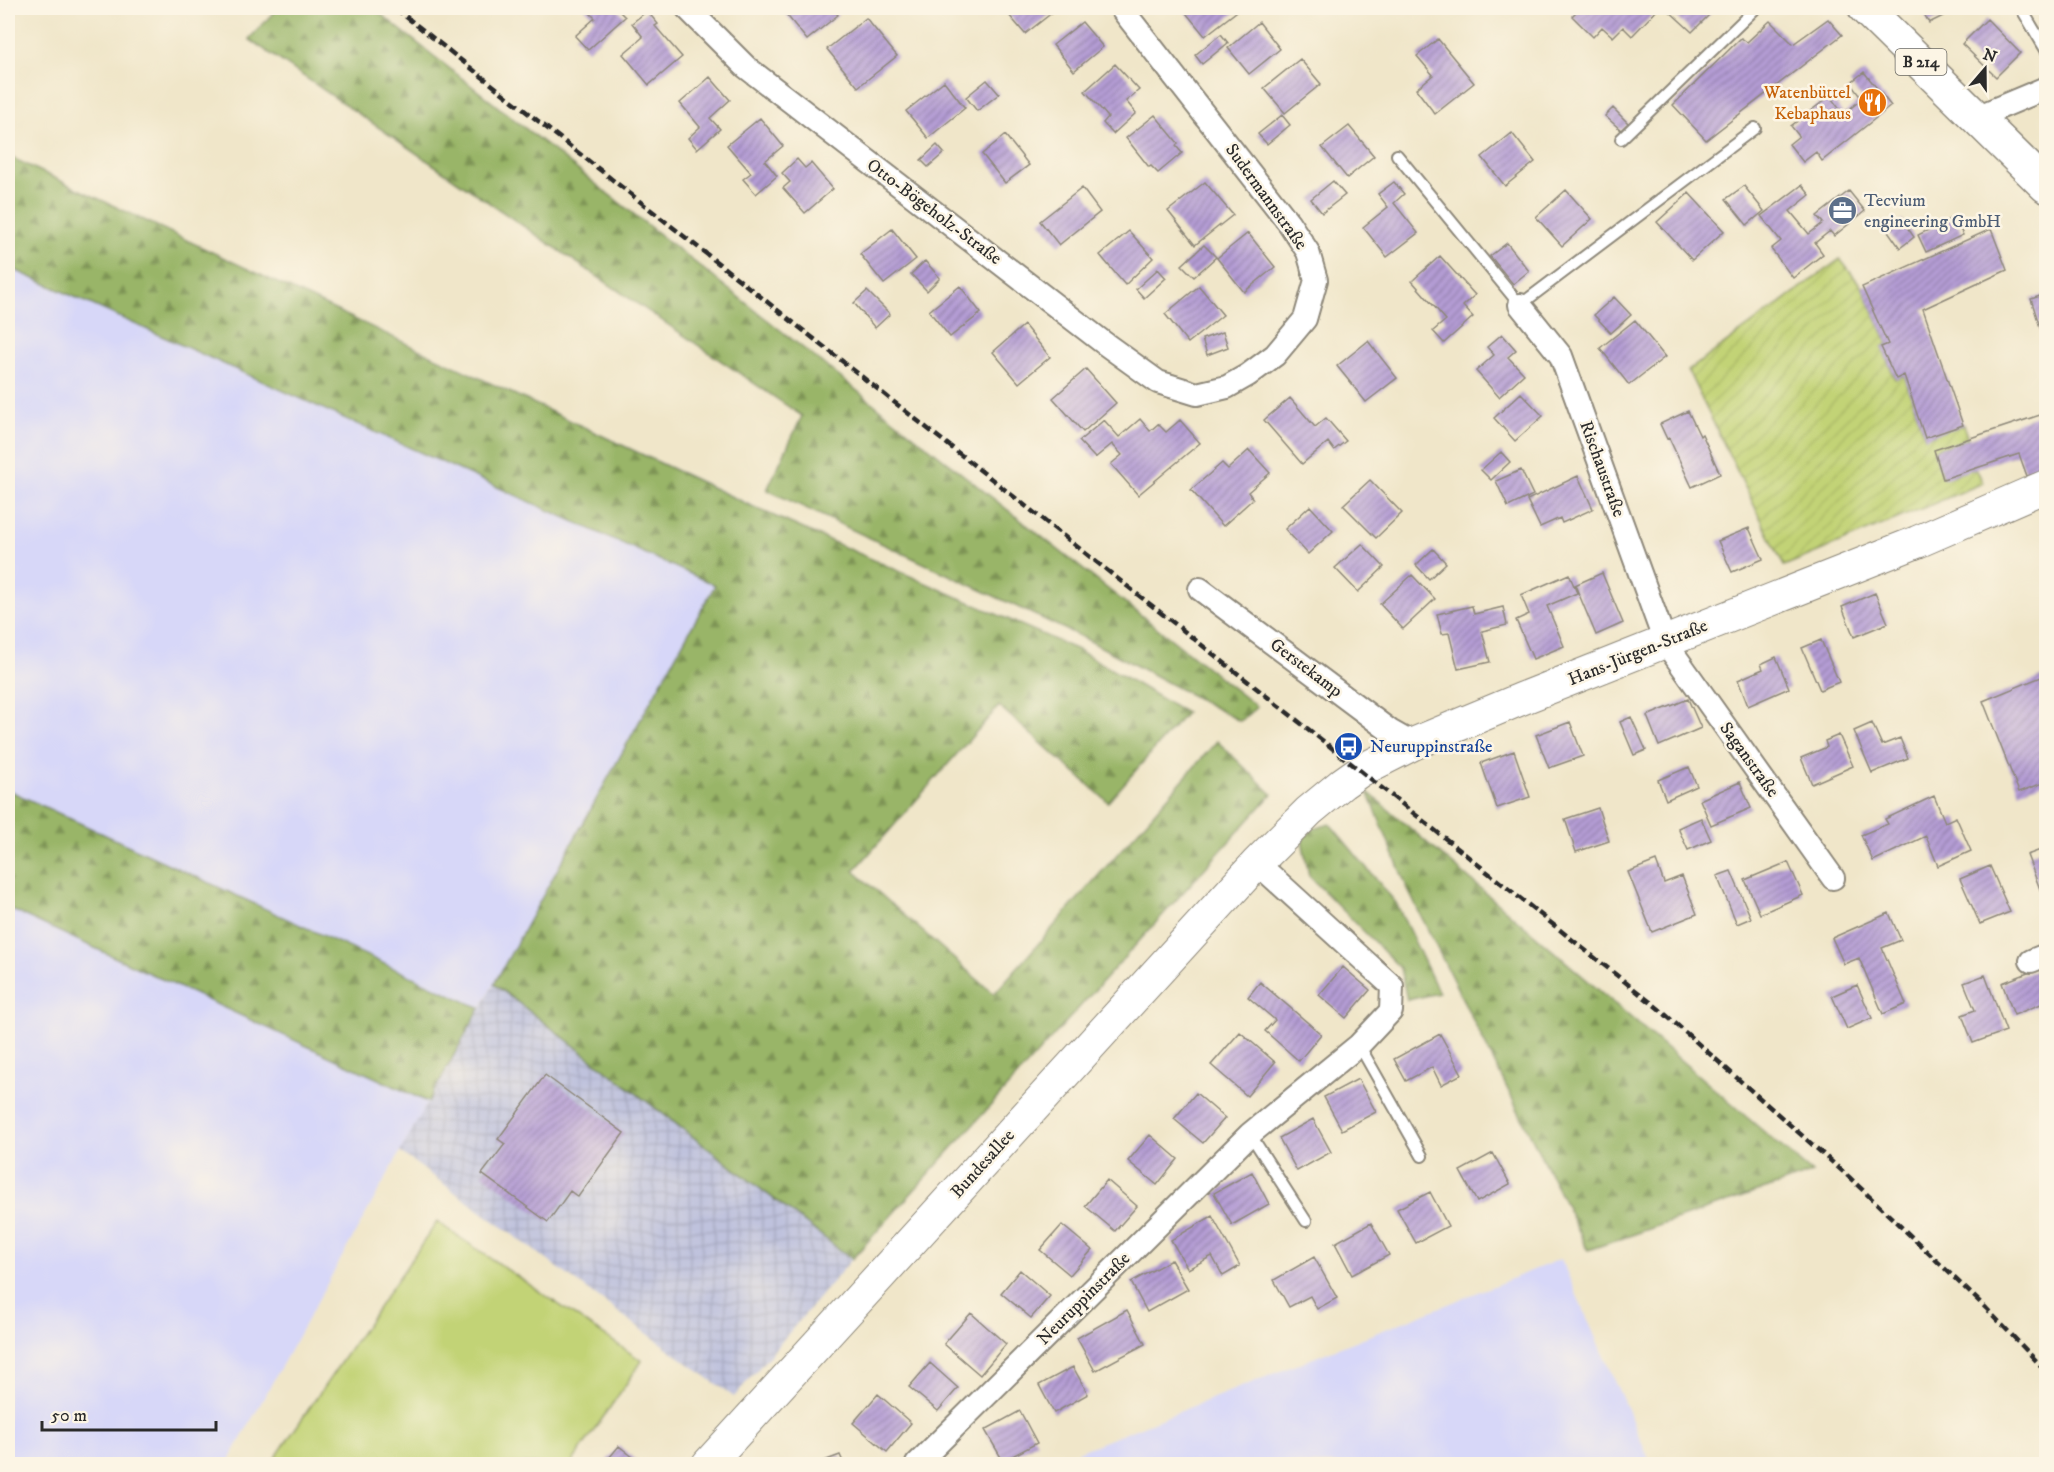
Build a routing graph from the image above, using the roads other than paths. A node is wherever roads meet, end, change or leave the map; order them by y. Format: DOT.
graph roads {
  1 [pos="1121,8"];
  2 [pos="1756,8"];
  3 [pos="1864,8"];
  4 [pos="2021,8"];
  5 [pos="693,10"];
  6 [pos="2046,50"];
  7 [pos="2046,88"];
  8 [pos="1977,117"];
  9 [pos="1755,128"];
  10 [pos="1621,139"];
  11 [pos="1397,155"];
  12 [pos="2046,186"];
  13 [pos="1520,305"];
  14 [pos="1197,394"];
  15 [pos="2046,486"];
  16 [pos="1200,589"];
  17 [pos="1665,642"];
  18 [pos="1413,744"];
  19 [pos="1257,863"];
  20 [pos="1833,878"];
  21 [pos="1359,1045"];
  22 [pos="1250,1134"];
  23 [pos="1422,1156"];
  24 [pos="1306,1221"];
  25 [pos="708,1464"];
  26 [pos="917,1464"];
  1 -- 14 [label="street, Sudermannstraße"];
  2 -- 10 [label="lane"];
  3 -- 8 [label="main road, B 214"];
  4 -- 6 [label="lane"];
  5 -- 14 [label="street, Otto-Bögeholz-Straße"];
  7 -- 8 [label="street"];
  8 -- 12 [label="main road, B 214"];
  9 -- 13 [label="lane"];
  11 -- 13 [label="lane, Rischaustraße"];
  13 -- 17 [label="street, Rischaustraße"];
  15 -- 17 [label="main road, Hans-Jürgen-Straße"];
  16 -- 18 [label="street, Gerstekamp"];
  17 -- 18 [label="main road, Hans-Jürgen-Straße"];
  17 -- 20 [label="street, Saganstraße"];
  18 -- 19 [label="main road, Hans-Jürgen-Straße"];
  19 -- 21 [label="street, Neuruppinstraße"];
  19 -- 25 [label="main road, Bundesallee"];
  21 -- 22 [label="street, Neuruppinstraße"];
  21 -- 23 [label="lane"];
  22 -- 24 [label="lane"];
  22 -- 26 [label="street, Neuruppinstraße"];
}
